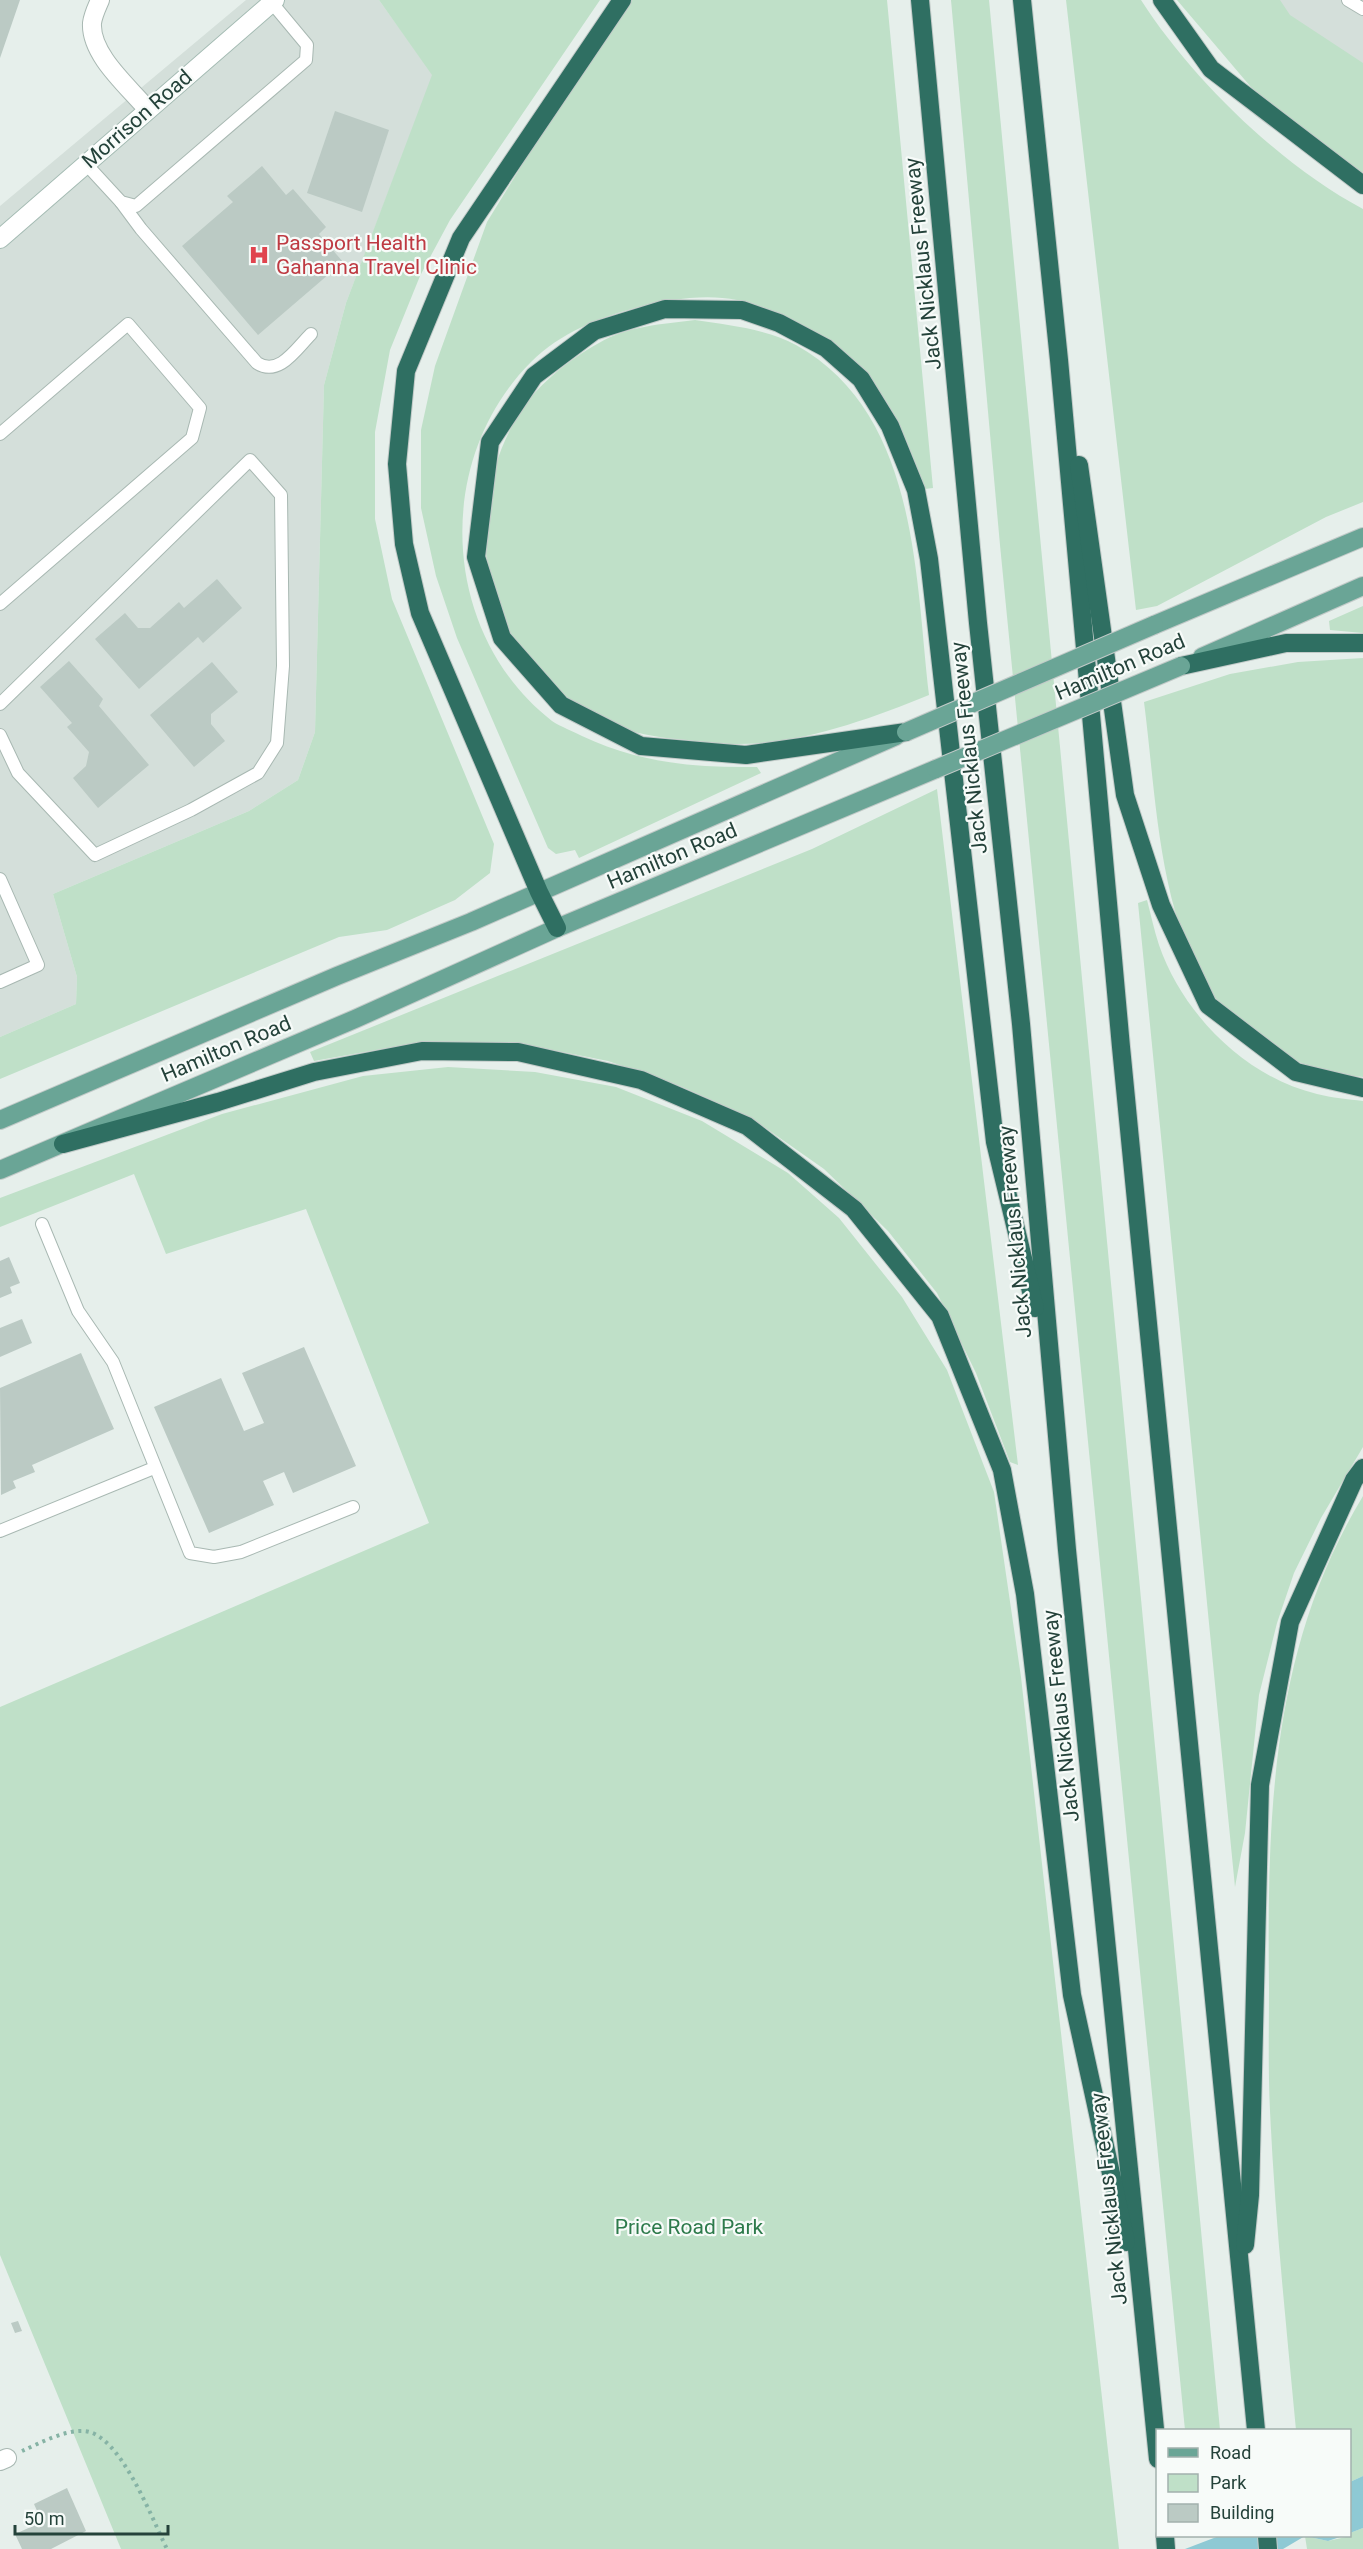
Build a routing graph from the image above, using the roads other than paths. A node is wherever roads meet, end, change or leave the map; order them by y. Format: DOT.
graph roads {
  1 [pos="100,0"];
  2 [pos="622,0"];
  3 [pos="920,0"];
  4 [pos="1022,0"];
  5 [pos="1162,0"];
  6 [pos="1348,0"];
  7 [pos="273,1"];
  8 [pos="1363,9"];
  9 [pos="148,110"];
  10 [pos="1037,159"];
  11 [pos="86,164"];
  12 [pos="1363,185"];
  13 [pos="121,202"];
  14 [pos="0,239"];
  15 [pos="311,334"];
  16 [pos="0,435"];
  17 [pos="1363,537"];
  18 [pos="1363,586"];
  19 [pos="0,604"];
  20 [pos="1363,643"];
  21 [pos="1181,666"];
  22 [pos="0,704"];
  23 [pos="906,732"];
  24 [pos="0,735"];
  25 [pos="0,879"];
  26 [pos="539,891"];
  27 [pos="557,928"];
  28 [pos="0,982"];
  29 [pos="1363,1088"];
  30 [pos="0,1120"];
  31 [pos="63,1144"];
  32 [pos="0,1170"];
  33 [pos="42,1224"];
  34 [pos="1050,1374"];
  35 [pos="1363,1467"];
  36 [pos="154,1468"];
  37 [pos="353,1507"];
  38 [pos="0,1531"];
  39 [pos="1241,2280"];
  40 [pos="1144,2326"];
  41 [pos="1256,2429"];
  42 [pos="1156,2440"];
  1 -- 9 [label="main road"];
  2 -- 26 [label="highway"];
  3 -- 34 [label="highway, Jack Nicklaus Freeway"];
  4 -- 10 [label="highway"];
  5 -- 12 [label="highway"];
  6 -- 8 [label="lane"];
  7 -- 9 [label="main road, Morrison Road"];
  7 -- 13 [label="lane"];
  9 -- 11 [label="main road, Morrison Road"];
  10 -- 29 [label="highway"];
  10 -- 39 [label="highway"];
  11 -- 13 [label="lane"];
  11 -- 14 [label="main road, Morrison Road"];
  13 -- 15 [label="lane"];
  16 -- 19 [label="lane"];
  17 -- 23 [label="main road, Hamilton Road, bridge"];
  18 -- 21 [label="main road, Hamilton Road"];
  20 -- 21 [label="highway"];
  21 -- 27 [label="main road, Hamilton Road, bridge"];
  22 -- 24 [label="lane"];
  23 -- 26 [label="main road, Hamilton Road"];
  23 -- 34 [label="highway"];
  25 -- 28 [label="lane"];
  26 -- 27 [label="highway"];
  26 -- 30 [label="main road, Hamilton Road"];
  27 -- 31 [label="main road, Hamilton Road"];
  31 -- 32 [label="main road, Hamilton Road"];
  31 -- 40 [label="highway"];
  33 -- 36 [label="lane"];
  34 -- 40 [label="highway, Jack Nicklaus Freeway"];
  35 -- 39 [label="highway"];
  36 -- 37 [label="lane"];
  36 -- 38 [label="lane"];
  39 -- 41 [label="highway"];
  40 -- 42 [label="highway, Jack Nicklaus Freeway"];
}
